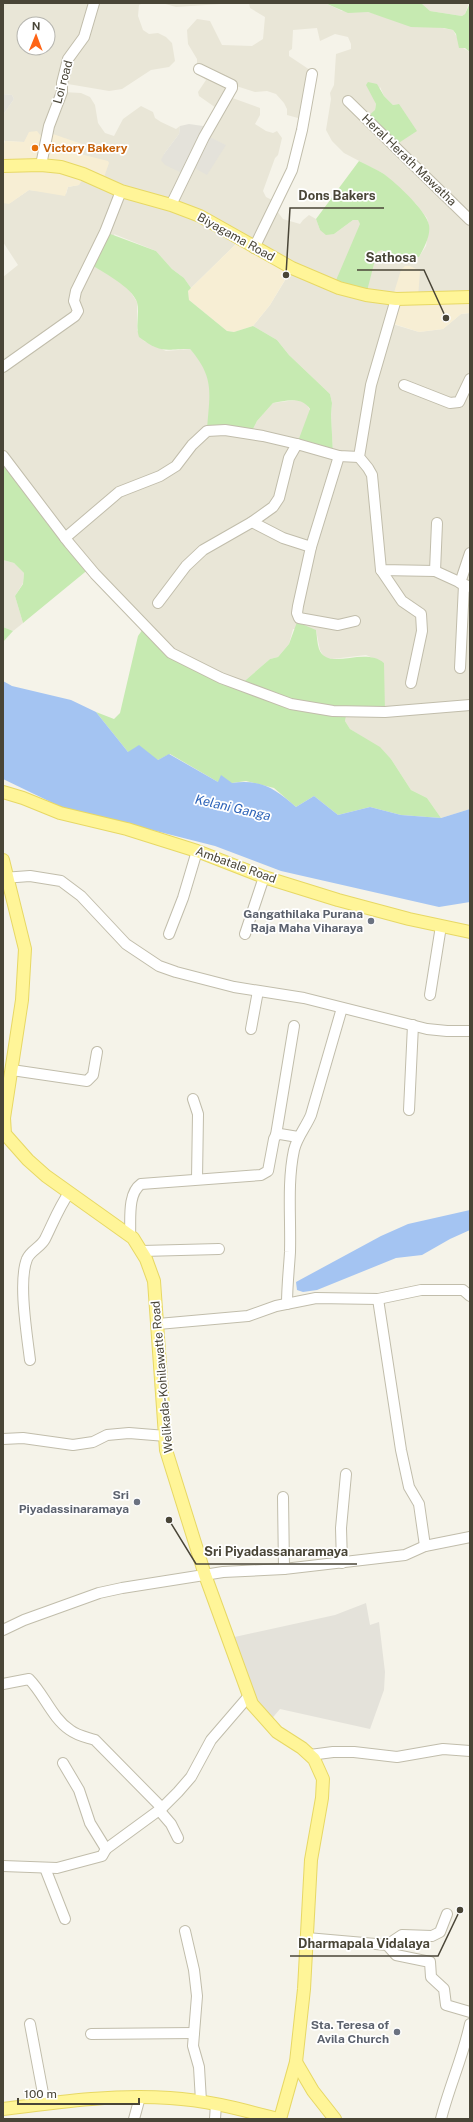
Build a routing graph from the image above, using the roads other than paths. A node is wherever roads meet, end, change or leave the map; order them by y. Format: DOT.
graph roads {
  1 [pos="94,3"];
  2 [pos="199,69"];
  3 [pos="312,74"];
  4 [pos="348,101"];
  5 [pos="41,165"];
  6 [pos="3,166"];
  7 [pos="121,191"];
  8 [pos="171,205"];
  9 [pos="470,220"];
  10 [pos="254,248"];
  11 [pos="470,297"];
  12 [pos="396,299"];
  13 [pos="3,368"];
  14 [pos="470,379"];
  15 [pos="404,385"];
  16 [pos="297,444"];
  17 [pos="3,456"];
  18 [pos="340,456"];
  19 [pos="359,457"];
  20 [pos="252,522"];
  21 [pos="437,523"];
  22 [pos="65,538"];
  23 [pos="311,547"];
  24 [pos="470,553"];
  25 [pos="381,570"];
  26 [pos="434,571"];
  27 [pos="465,585"];
  28 [pos="158,603"];
  29 [pos="356,621"];
  30 [pos="460,668"];
  31 [pos="410,683"];
  32 [pos="470,704"];
  33 [pos="3,792"];
  34 [pos="197,851"];
  35 [pos="3,860"];
  36 [pos="264,877"];
  37 [pos="5,878"];
  38 [pos="440,926"];
  39 [pos="470,932"];
  40 [pos="169,934"];
  41 [pos="245,934"];
  42 [pos="258,991"];
  43 [pos="430,995"];
  44 [pos="342,1008"];
  45 [pos="413,1025"];
  46 [pos="294,1026"];
  47 [pos="251,1029"];
  48 [pos="470,1031"];
  49 [pos="97,1052"];
  50 [pos="8,1078"];
  51 [pos="193,1099"];
  52 [pos="409,1110"];
  53 [pos="4,1135"];
  54 [pos="276,1135"];
  55 [pos="298,1137"];
  56 [pos="197,1179"];
  57 [pos="70,1193"];
  58 [pos="130,1236"];
  59 [pos="219,1249"];
  60 [pos="142,1251"];
  61 [pos="470,1296"];
  62 [pos="378,1299"];
  63 [pos="287,1304"];
  64 [pos="158,1324"];
  65 [pos="30,1360"];
  66 [pos="166,1436"];
  67 [pos="3,1439"];
  68 [pos="346,1474"];
  69 [pos="283,1497"];
  70 [pos="470,1537"];
  71 [pos="425,1546"];
  72 [pos="342,1563"];
  73 [pos="284,1569"];
  74 [pos="205,1575"];
  75 [pos="3,1630"];
  76 [pos="3,1684"];
  77 [pos="248,1697"];
  78 [pos="470,1751"];
  79 [pos="310,1755"];
  80 [pos="63,1763"];
  81 [pos="160,1809"];
  82 [pos="178,1838"];
  83 [pos="106,1848"];
  84 [pos="3,1864"];
  85 [pos="45,1868"];
  86 [pos="447,1914"];
  87 [pos="65,1919"];
  88 [pos="185,1931"];
  89 [pos="308,1938"];
  90 [pos="387,1945"];
  91 [pos="470,2012"];
  92 [pos="30,2024"];
  93 [pos="470,2024"];
  94 [pos="194,2032"];
  95 [pos="91,2034"];
  96 [pos="296,2062"];
  97 [pos="140,2097"];
  98 [pos="201,2101"];
  99 [pos="45,2104"];
  100 [pos="216,2104"];
  101 [pos="3,2109"];
  102 [pos="134,2119"];
  103 [pos="215,2119"];
  104 [pos="279,2119"];
  105 [pos="335,2119"];
  106 [pos="441,2119"];
  1 -- 5 [label="street, Loi road"];
  2 -- 8 [label="street"];
  3 -- 10 [label="street"];
  4 -- 9 [label="street, Heral Herath Mawatha"];
  5 -- 6 [label="main road, Biyagama Road"];
  5 -- 7 [label="main road, Biyagama Road"];
  7 -- 8 [label="main road, Biyagama Road"];
  7 -- 13 [label="street"];
  8 -- 10 [label="main road, Biyagama Road"];
  10 -- 12 [label="main road, Biyagama Road"];
  11 -- 12 [label="main road, Biyagama Road"];
  12 -- 19 [label="street"];
  14 -- 15 [label="street"];
  16 -- 18 [label="street"];
  16 -- 20 [label="street"];
  16 -- 22 [label="street"];
  17 -- 22 [label="street"];
  18 -- 19 [label="street"];
  18 -- 23 [label="street"];
  19 -- 25 [label="street"];
  20 -- 23 [label="street"];
  20 -- 28 [label="street"];
  21 -- 26 [label="street"];
  22 -- 32 [label="street"];
  23 -- 29 [label="street"];
  24 -- 27 [label="street"];
  25 -- 26 [label="street"];
  25 -- 31 [label="street"];
  26 -- 27 [label="street"];
  27 -- 30 [label="street"];
  33 -- 34 [label="main road, Ambatale Road"];
  34 -- 36 [label="main road, Ambatale Road"];
  34 -- 40 [label="street"];
  35 -- 37 [label="main road, Welikada-Kohilawatte Road"];
  36 -- 38 [label="main road, Ambatale Road"];
  36 -- 41 [label="street"];
  37 -- 42 [label="street"];
  37 -- 50 [label="main road, Welikada-Kohilawatte Road"];
  38 -- 39 [label="main road, Ambatale Road"];
  38 -- 43 [label="street"];
  42 -- 44 [label="street"];
  42 -- 47 [label="street"];
  44 -- 45 [label="street"];
  44 -- 55 [label="street"];
  45 -- 48 [label="street"];
  45 -- 52 [label="street"];
  46 -- 54 [label="street"];
  49 -- 50 [label="street"];
  50 -- 53 [label="main road, Welikada-Kohilawatte Road"];
  51 -- 56 [label="street"];
  53 -- 57 [label="main road, Welikada-Kohilawatte Road"];
  54 -- 55 [label="street"];
  54 -- 56 [label="street"];
  55 -- 63 [label="street"];
  56 -- 58 [label="street"];
  57 -- 58 [label="main road, Welikada-Kohilawatte Road"];
  57 -- 65 [label="street"];
  58 -- 60 [label="main road, Welikada-Kohilawatte Road"];
  59 -- 60 [label="street"];
  60 -- 64 [label="main road, Welikada-Kohilawatte Road"];
  61 -- 62 [label="street"];
  62 -- 63 [label="street"];
  62 -- 71 [label="street"];
  63 -- 64 [label="street"];
  64 -- 66 [label="main road, Welikada-Kohilawatte Road"];
  66 -- 67 [label="street"];
  66 -- 74 [label="main road, Welikada-Kohilawatte Road"];
  68 -- 72 [label="street"];
  69 -- 73 [label="street"];
  70 -- 71 [label="street"];
  71 -- 72 [label="street"];
  72 -- 73 [label="street"];
  73 -- 74 [label="street"];
  74 -- 75 [label="street"];
  74 -- 77 [label="main road, Welikada-Kohilawatte Road"];
  76 -- 81 [label="street"];
  77 -- 79 [label="main road, Welikada-Kohilawatte Road"];
  77 -- 81 [label="street"];
  78 -- 79 [label="street"];
  79 -- 89 [label="main road, Welikada-Kohilawatte Road"];
  80 -- 83 [label="street"];
  81 -- 82 [label="street"];
  81 -- 83 [label="street"];
  83 -- 85 [label="street"];
  84 -- 85 [label="street"];
  85 -- 87 [label="street"];
  86 -- 90 [label="street"];
  88 -- 94 [label="street"];
  89 -- 90 [label="street"];
  89 -- 96 [label="main road, Welikada-Kohilawatte Road"];
  90 -- 91 [label="street"];
  92 -- 99 [label="street"];
  93 -- 106 [label="street"];
  94 -- 95 [label="street"];
  94 -- 98 [label="street"];
  96 -- 104 [label="main road, Welikada-Kohilawatte Road"];
  96 -- 105 [label="main road"];
  97 -- 98 [label="main road"];
  97 -- 99 [label="main road"];
  97 -- 102 [label="street"];
  98 -- 100 [label="main road"];
  99 -- 101 [label="main road"];
  100 -- 103 [label="street"];
  100 -- 104 [label="main road"];
}
